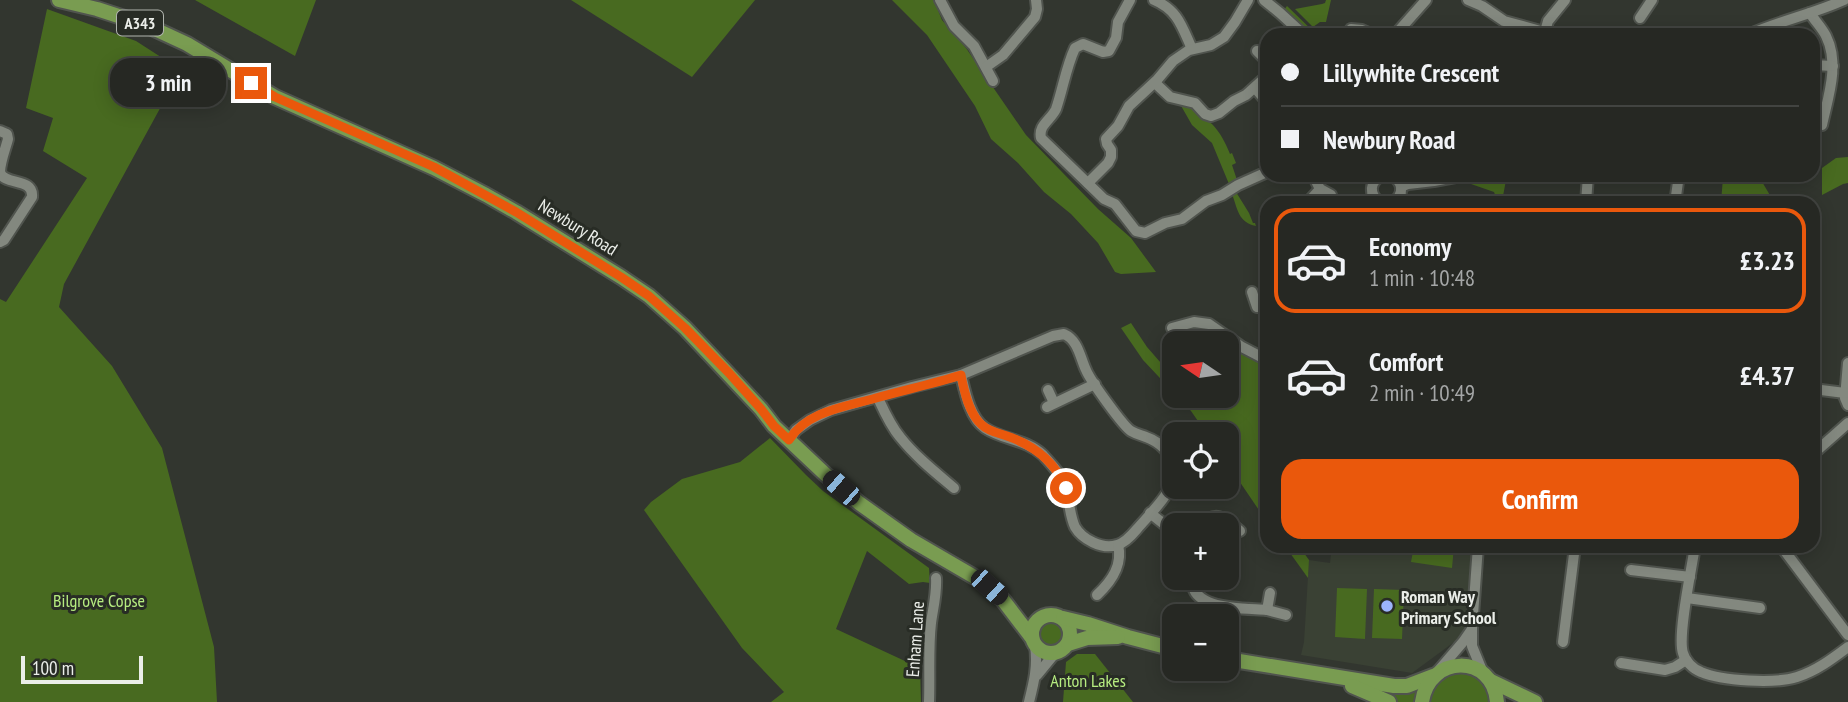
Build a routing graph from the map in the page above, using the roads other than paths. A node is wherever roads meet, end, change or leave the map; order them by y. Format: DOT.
graph roads {
  1 [pos="59,0"];
  2 [pos="940,0"];
  3 [pos="1036,0"];
  4 [pos="1130,0"];
  5 [pos="1154,0"];
  6 [pos="1248,0"];
  7 [pos="1426,0"];
  8 [pos="1468,0"];
  9 [pos="1565,0"];
  10 [pos="1652,0"];
  11 [pos="1844,0"];
  12 [pos="1267,1"];
  13 [pos="1810,13"];
  14 [pos="1640,18"];
  15 [pos="1296,28"];
  16 [pos="1401,28"];
  17 [pos="1526,28"];
  18 [pos="1546,28"];
  19 [pos="1766,28"];
  20 [pos="1192,49"];
  21 [pos="1257,51"];
  22 [pos="1260,54"];
  23 [pos="1820,65"];
  24 [pos="1833,66"];
  25 [pos="986,67"];
  26 [pos="993,81"];
  27 [pos="1155,83"];
  28 [pos="1260,83"];
  29 [pos="1255,88"];
  30 [pos="1260,94"];
  31 [pos="1822,125"];
  32 [pos="0,131"];
  33 [pos="0,172"];
  34 [pos="1260,176"];
  35 [pos="1317,182"];
  36 [pos="1398,182"];
  37 [pos="1425,182"];
  38 [pos="1088,183"];
  39 [pos="1401,187"];
  40 [pos="1320,188"];
  41 [pos="1331,195"];
  42 [pos="1313,196"];
  43 [pos="1400,196"];
  44 [pos="0,242"];
  45 [pos="1260,298"];
  46 [pos="1255,300"];
  47 [pos="1172,328"];
  48 [pos="1260,356"];
  49 [pos="1848,363"];
  50 [pos="961,375"];
  51 [pos="1095,384"];
  52 [pos="1820,389"];
  53 [pos="1048,390"];
  54 [pos="1845,393"];
  55 [pos="878,398"];
  56 [pos="1848,405"];
  57 [pos="1848,422"];
  58 [pos="789,440"];
  59 [pos="1162,446"];
  60 [pos="1820,447"];
  61 [pos="954,488"];
  62 [pos="1162,498"];
  63 [pos="1150,513"];
  64 [pos="1162,522"];
  65 [pos="1118,545"];
  66 [pos="1477,553"];
  67 [pos="1574,553"];
  68 [pos="1694,553"];
  69 [pos="1786,553"];
  70 [pos="1631,570"];
  71 [pos="1690,577"];
  72 [pos="936,578"];
  73 [pos="1193,590"];
  74 [pos="1270,593"];
  75 [pos="1097,595"];
  76 [pos="1686,598"];
  77 [pos="1003,600"];
  78 [pos="1760,608"];
  79 [pos="1267,610"];
  80 [pos="1286,615"];
  81 [pos="1043,616"];
  82 [pos="1063,618"];
  83 [pos="1472,629"];
  84 [pos="1848,635"];
  85 [pos="1128,638"];
  86 [pos="1033,642"];
  87 [pos="1563,642"];
  88 [pos="1162,646"];
  89 [pos="1848,647"];
  90 [pos="1062,648"];
  91 [pos="1686,660"];
  92 [pos="1239,661"];
  93 [pos="1621,663"];
  94 [pos="1435,674"];
  95 [pos="1328,676"];
  96 [pos="1487,677"];
  97 [pos="1036,678"];
  98 [pos="929,702"];
  99 [pos="1029,702"];
  100 [pos="1389,702"];
  101 [pos="1422,702"];
  102 [pos="1497,702"];
  103 [pos="1535,702"];
  1 -- 58 [label="main road, Newbury Road / A343"];
  2 -- 25 [label="street"];
  3 -- 25 [label="street"];
  4 -- 38 [label="street"];
  5 -- 20 [label="street"];
  6 -- 20 [label="street"];
  7 -- 16 [label="street"];
  8 -- 17 [label="street"];
  9 -- 18 [label="street"];
  10 -- 14 [label="street"];
  11 -- 13 [label="street"];
  12 -- 15 [label="street"];
  13 -- 19 [label="street"];
  13 -- 24 [label="street"];
  20 -- 27 [label="street"];
  21 -- 22 [label="street"];
  23 -- 24 [label="street"];
  24 -- 31 [label="street"];
  25 -- 26 [label="street"];
  27 -- 29 [label="street"];
  27 -- 38 [label="street"];
  28 -- 29 [label="street"];
  29 -- 30 [label="street"];
  32 -- 33 [label="street"];
  33 -- 44 [label="street"];
  34 -- 38 [label="street"];
  35 -- 40 [label="street"];
  36 -- 39 [label="street"];
  37 -- 39 [label="street"];
  39 -- 43 [label="street"];
  40 -- 41 [label="street"];
  40 -- 42 [label="street"];
  45 -- 46 [label="street"];
  47 -- 48 [label="street"];
  49 -- 54 [label="street"];
  50 -- 51 [label="street"];
  50 -- 55 [label="street"];
  50 -- 65 [label="street"];
  51 -- 53 [label="street"];
  51 -- 59 [label="street"];
  52 -- 54 [label="street"];
  54 -- 56 [label="street"];
  55 -- 58 [label="street"];
  55 -- 61 [label="street"];
  57 -- 60 [label="street"];
  58 -- 77 [label="main road, Newbury Road / A343"];
  62 -- 63 [label="street"];
  63 -- 64 [label="street"];
  63 -- 65 [label="street"];
  65 -- 75 [label="street"];
  66 -- 83 [label="street"];
  67 -- 87 [label="street"];
  68 -- 71 [label="street"];
  69 -- 84 [label="street"];
  70 -- 71 [label="street"];
  71 -- 76 [label="street"];
  72 -- 98 [label="street, Enham Lane"];
  73 -- 79 [label="street"];
  74 -- 79 [label="street"];
  76 -- 78 [label="street"];
  76 -- 91 [label="street"];
  77 -- 81 [label="main road, Newbury Road / A343"];
  77 -- 86 [label="main road, Newbury Road / A343"];
  79 -- 80 [label="street"];
  81 -- 82 [label="main road, A343"];
  81 -- 86 [label="main road"];
  82 -- 85 [label="main road, A343"];
  82 -- 90 [label="main road"];
  83 -- 94 [label="street"];
  83 -- 96 [label="street"];
  85 -- 88 [label="main road, A343"];
  85 -- 90 [label="main road, A343"];
  86 -- 90 [label="main road, A343"];
  86 -- 97 [label="street"];
  89 -- 91 [label="street"];
  90 -- 97 [label="street"];
  91 -- 93 [label="street"];
  92 -- 95 [label="main road"];
  94 -- 95 [label="main road"];
  94 -- 96 [label="main road"];
  94 -- 101 [label="main road"];
  95 -- 100 [label="main road"];
  96 -- 102 [label="main road"];
  96 -- 103 [label="main road"];
  97 -- 99 [label="street"];
}
